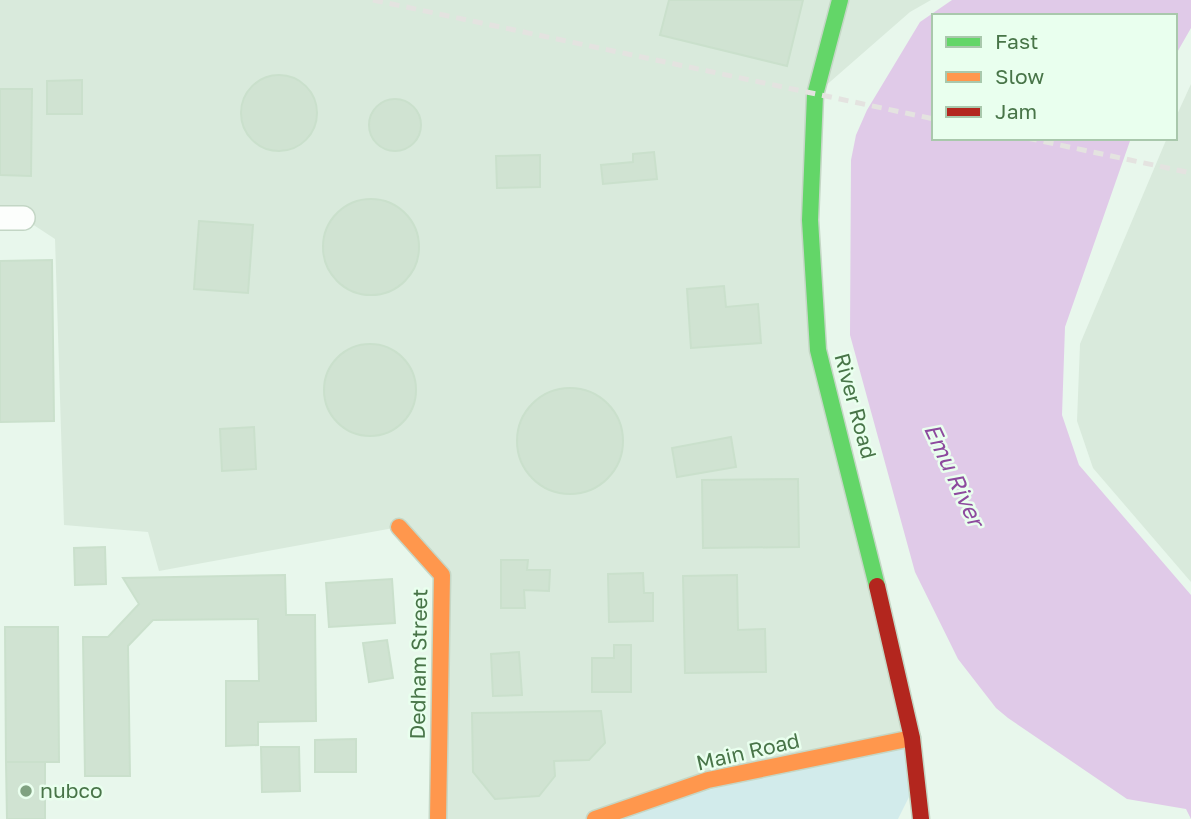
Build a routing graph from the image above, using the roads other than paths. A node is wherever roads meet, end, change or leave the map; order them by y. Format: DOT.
graph roads {
  1 [pos="840,0"];
  2 [pos="399,527"];
  3 [pos="912,738"];
  4 [pos="920,799"];
  5 [pos="928,816"];
  6 [pos="438,819"];
  7 [pos="595,819"];
  8 [pos="904,819"];
  1 -- 3 [label="street, River Road"];
  2 -- 6 [label="street, Dedham Street"];
  3 -- 4 [label="street, River Road"];
  3 -- 7 [label="street, Main Road"];
  4 -- 5 [label="street"];
  4 -- 8 [label="street"];
}
